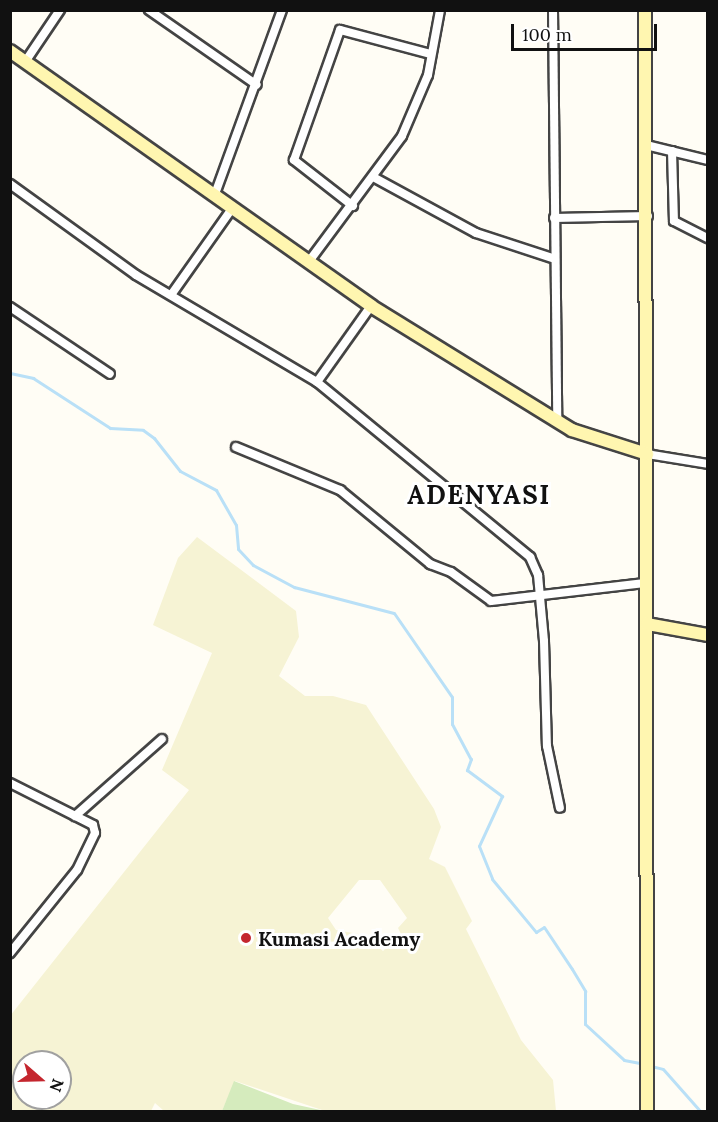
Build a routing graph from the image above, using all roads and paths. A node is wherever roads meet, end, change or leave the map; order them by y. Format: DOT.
graph roads {
  1 [pos="60,10"];
  2 [pos="149,10"];
  3 [pos="282,10"];
  4 [pos="440,10"];
  5 [pos="553,10"];
  6 [pos="645,10"];
  7 [pos="11,53"];
  8 [pos="431,54"];
  9 [pos="26,63"];
  10 [pos="257,85"];
  11 [pos="646,145"];
  12 [pos="672,151"];
  13 [pos="708,160"];
  14 [pos="375,178"];
  15 [pos="10,184"];
  16 [pos="215,194"];
  17 [pos="353,206"];
  18 [pos="233,207"];
  19 [pos="648,216"];
  20 [pos="554,218"];
  21 [pos="708,238"];
  22 [pos="555,259"];
  23 [pos="310,260"];
  24 [pos="171,295"];
  25 [pos="371,306"];
  26 [pos="10,307"];
  27 [pos="110,374"];
  28 [pos="316,382"];
  29 [pos="557,422"];
  30 [pos="236,447"];
  31 [pos="647,454"];
  32 [pos="708,464"];
  33 [pos="645,583"];
  34 [pos="540,596"];
  35 [pos="647,624"];
  36 [pos="708,635"];
  37 [pos="162,739"];
  38 [pos="10,783"];
  39 [pos="560,808"];
  40 [pos="75,816"];
  41 [pos="10,953"];
  42 [pos="647,1112"];
  1 -- 9 [label="street"];
  2 -- 10 [label="street"];
  3 -- 10 [label="street"];
  4 -- 8 [label="street"];
  5 -- 20 [label="street"];
  6 -- 11 [label="street"];
  7 -- 9 [label="street"];
  8 -- 14 [label="street"];
  8 -- 17 [label="street"];
  9 -- 16 [label="street"];
  10 -- 16 [label="street"];
  11 -- 12 [label="street"];
  11 -- 19 [label="street"];
  12 -- 13 [label="street"];
  12 -- 21 [label="street"];
  14 -- 17 [label="street"];
  14 -- 22 [label="street"];
  15 -- 24 [label="street"];
  16 -- 18 [label="street"];
  17 -- 23 [label="street"];
  18 -- 23 [label="street"];
  18 -- 24 [label="street"];
  19 -- 20 [label="street"];
  19 -- 31 [label="street"];
  20 -- 22 [label="street"];
  22 -- 29 [label="street"];
  23 -- 25 [label="street"];
  24 -- 28 [label="street"];
  25 -- 28 [label="street"];
  25 -- 29 [label="street"];
  26 -- 27 [label="street"];
  28 -- 34 [label="street"];
  29 -- 31 [label="street"];
  30 -- 34 [label="street"];
  31 -- 32 [label="street"];
  31 -- 33 [label="street"];
  33 -- 34 [label="street"];
  33 -- 35 [label="street"];
  34 -- 39 [label="street"];
  35 -- 36 [label="street"];
  35 -- 42 [label="street"];
  37 -- 40 [label="street"];
  38 -- 40 [label="street"];
  40 -- 41 [label="street"];
}
